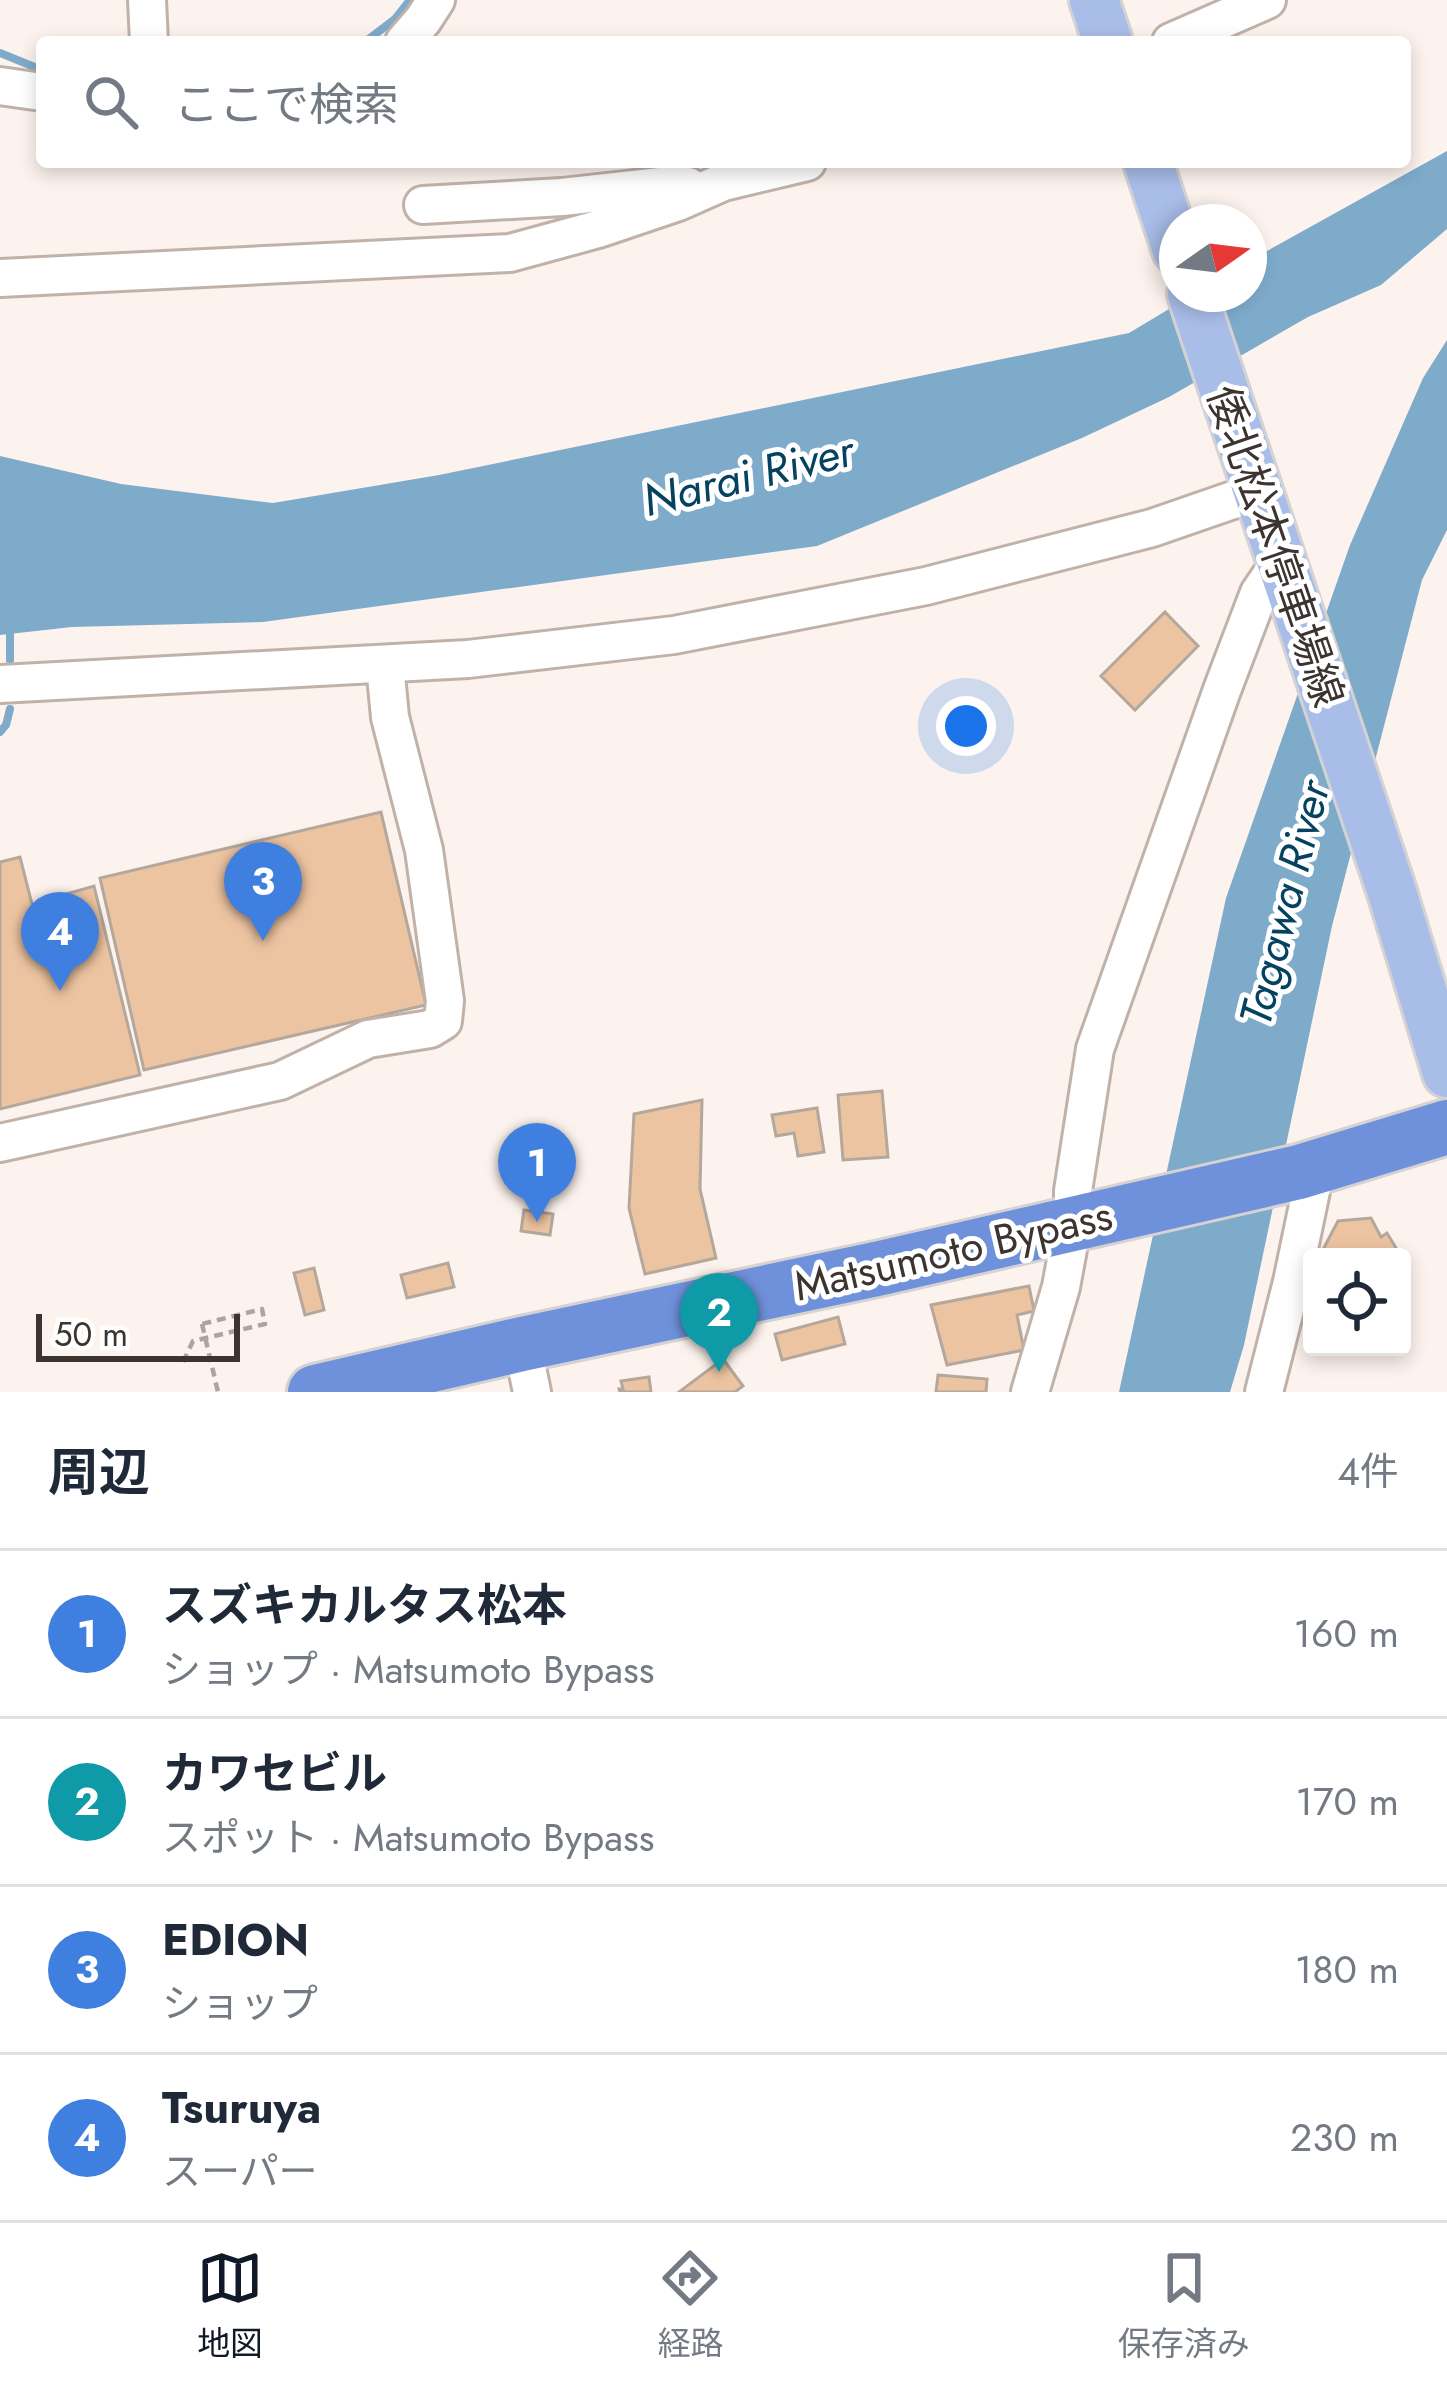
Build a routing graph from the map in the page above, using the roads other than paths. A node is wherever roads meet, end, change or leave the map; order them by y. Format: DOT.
graph roads {
  1 [pos="147,0"];
  2 [pos="436,0"];
  3 [pos="1094,0"];
  4 [pos="1267,0"];
  5 [pos="149,36"];
  6 [pos="409,36"];
  7 [pos="1106,36"];
  8 [pos="1185,36"];
  9 [pos="0,86"];
  10 [pos="36,91"];
  11 [pos="784,168"];
  12 [pos="1150,168"];
  13 [pos="704,189"];
  14 [pos="1162,204"];
  15 [pos="423,205"];
  16 [pos="0,278"];
  17 [pos="1198,312"];
  18 [pos="1253,481"];
  19 [pos="1283,567"];
  20 [pos="385,665"];
  21 [pos="0,684"];
  22 [pos="1447,1072"];
  23 [pos="1447,1127"];
  24 [pos="0,1143"];
  25 [pos="1307,1170"];
  26 [pos="1083,1221"];
  27 [pos="527,1368"];
  28 [pos="315,1392"];
  29 [pos="1030,1392"];
  30 [pos="1264,1392"];
  1 -- 5 [label="street"];
  2 -- 6 [label="street"];
  3 -- 7 [label="main road"];
  4 -- 8 [label="street"];
  9 -- 10 [label="street"];
  11 -- 13 [label="street"];
  12 -- 14 [label="main road"];
  13 -- 15 [label="street"];
  13 -- 16 [label="street"];
  17 -- 18 [label="main road, 倭北松本停車場線"];
  18 -- 19 [label="main road, 倭北松本停車場線"];
  18 -- 20 [label="street"];
  19 -- 22 [label="main road, 倭北松本停車場線"];
  19 -- 26 [label="street"];
  20 -- 21 [label="street"];
  20 -- 24 [label="street"];
  23 -- 25 [label="highway, Matsumoto Bypass"];
  25 -- 26 [label="highway, Matsumoto Bypass"];
  25 -- 30 [label="street"];
  26 -- 27 [label="highway, Matsumoto Bypass"];
  26 -- 29 [label="street"];
  27 -- 28 [label="highway, Matsumoto Bypass"];
}
